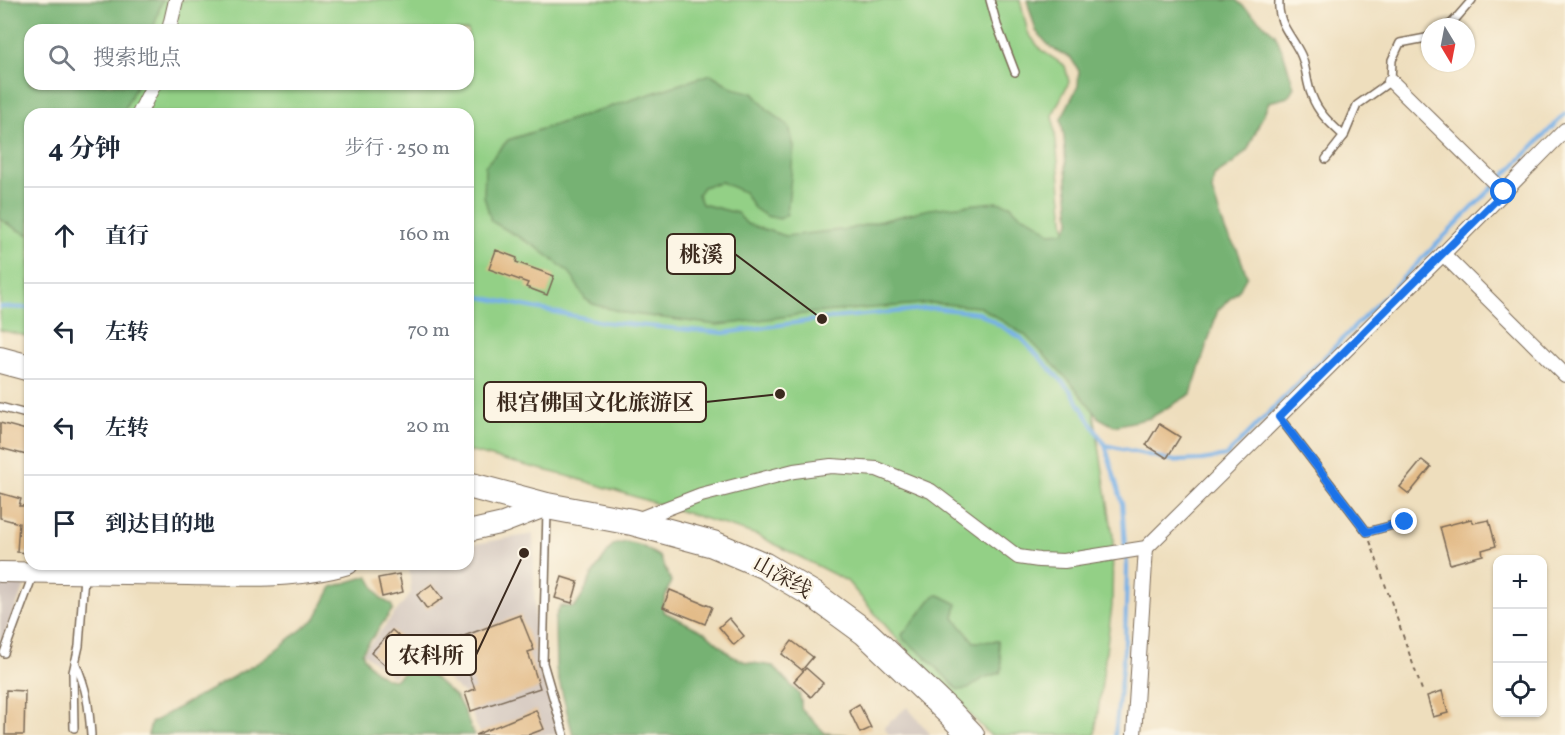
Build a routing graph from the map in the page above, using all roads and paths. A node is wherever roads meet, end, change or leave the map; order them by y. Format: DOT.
graph roads {
  1 [pos="176,0"];
  2 [pos="990,0"];
  3 [pos="1279,0"];
  4 [pos="1472,0"];
  5 [pos="1456,18"];
  6 [pos="170,24"];
  7 [pos="1421,39"];
  8 [pos="1015,72"];
  9 [pos="1391,81"];
  10 [pos="151,90"];
  11 [pos="142,108"];
  12 [pos="1565,130"];
  13 [pos="1344,136"];
  14 [pos="1326,159"];
  15 [pos="1504,192"];
  16 [pos="1443,254"];
  17 [pos="0,360"];
  18 [pos="24,366"];
  19 [pos="1565,375"];
  20 [pos="0,407"];
  21 [pos="24,413"];
  22 [pos="1279,417"];
  23 [pos="474,487"];
  24 [pos="547,506"];
  25 [pos="632,522"];
  26 [pos="1405,522"];
  27 [pos="474,530"];
  28 [pos="1367,532"];
  29 [pos="1146,548"];
  30 [pos="322,570"];
  31 [pos="0,572"];
  32 [pos="34,573"];
  33 [pos="84,574"];
  34 [pos="4,653"];
  35 [pos="75,662"];
  36 [pos="1422,690"];
  37 [pos="74,728"];
  38 [pos="91,735"];
  39 [pos="564,735"];
  40 [pos="970,735"];
  41 [pos="1134,735"];
  1 -- 6 [label="street"];
  2 -- 8 [label="lane"];
  3 -- 13 [label="lane"];
  4 -- 5 [label="lane"];
  7 -- 9 [label="lane"];
  9 -- 13 [label="lane"];
  9 -- 15 [label="street"];
  10 -- 11 [label="street"];
  12 -- 15 [label="street"];
  13 -- 14 [label="lane"];
  15 -- 16 [label="street"];
  16 -- 19 [label="street"];
  16 -- 22 [label="street"];
  17 -- 18 [label="highway"];
  20 -- 21 [label="lane"];
  22 -- 28 [label="lane"];
  22 -- 29 [label="street"];
  23 -- 24 [label="highway, 山深线"];
  24 -- 25 [label="highway, 山深线"];
  24 -- 27 [label="street"];
  24 -- 39 [label="lane"];
  25 -- 29 [label="street"];
  25 -- 40 [label="highway, 山深线"];
  26 -- 28 [label="lane"];
  28 -- 36 [label="path"];
  29 -- 41 [label="street"];
  30 -- 33 [label="street"];
  31 -- 32 [label="street"];
  32 -- 33 [label="street"];
  32 -- 34 [label="lane"];
  33 -- 35 [label="lane"];
  35 -- 37 [label="lane"];
  35 -- 38 [label="lane"];
}
